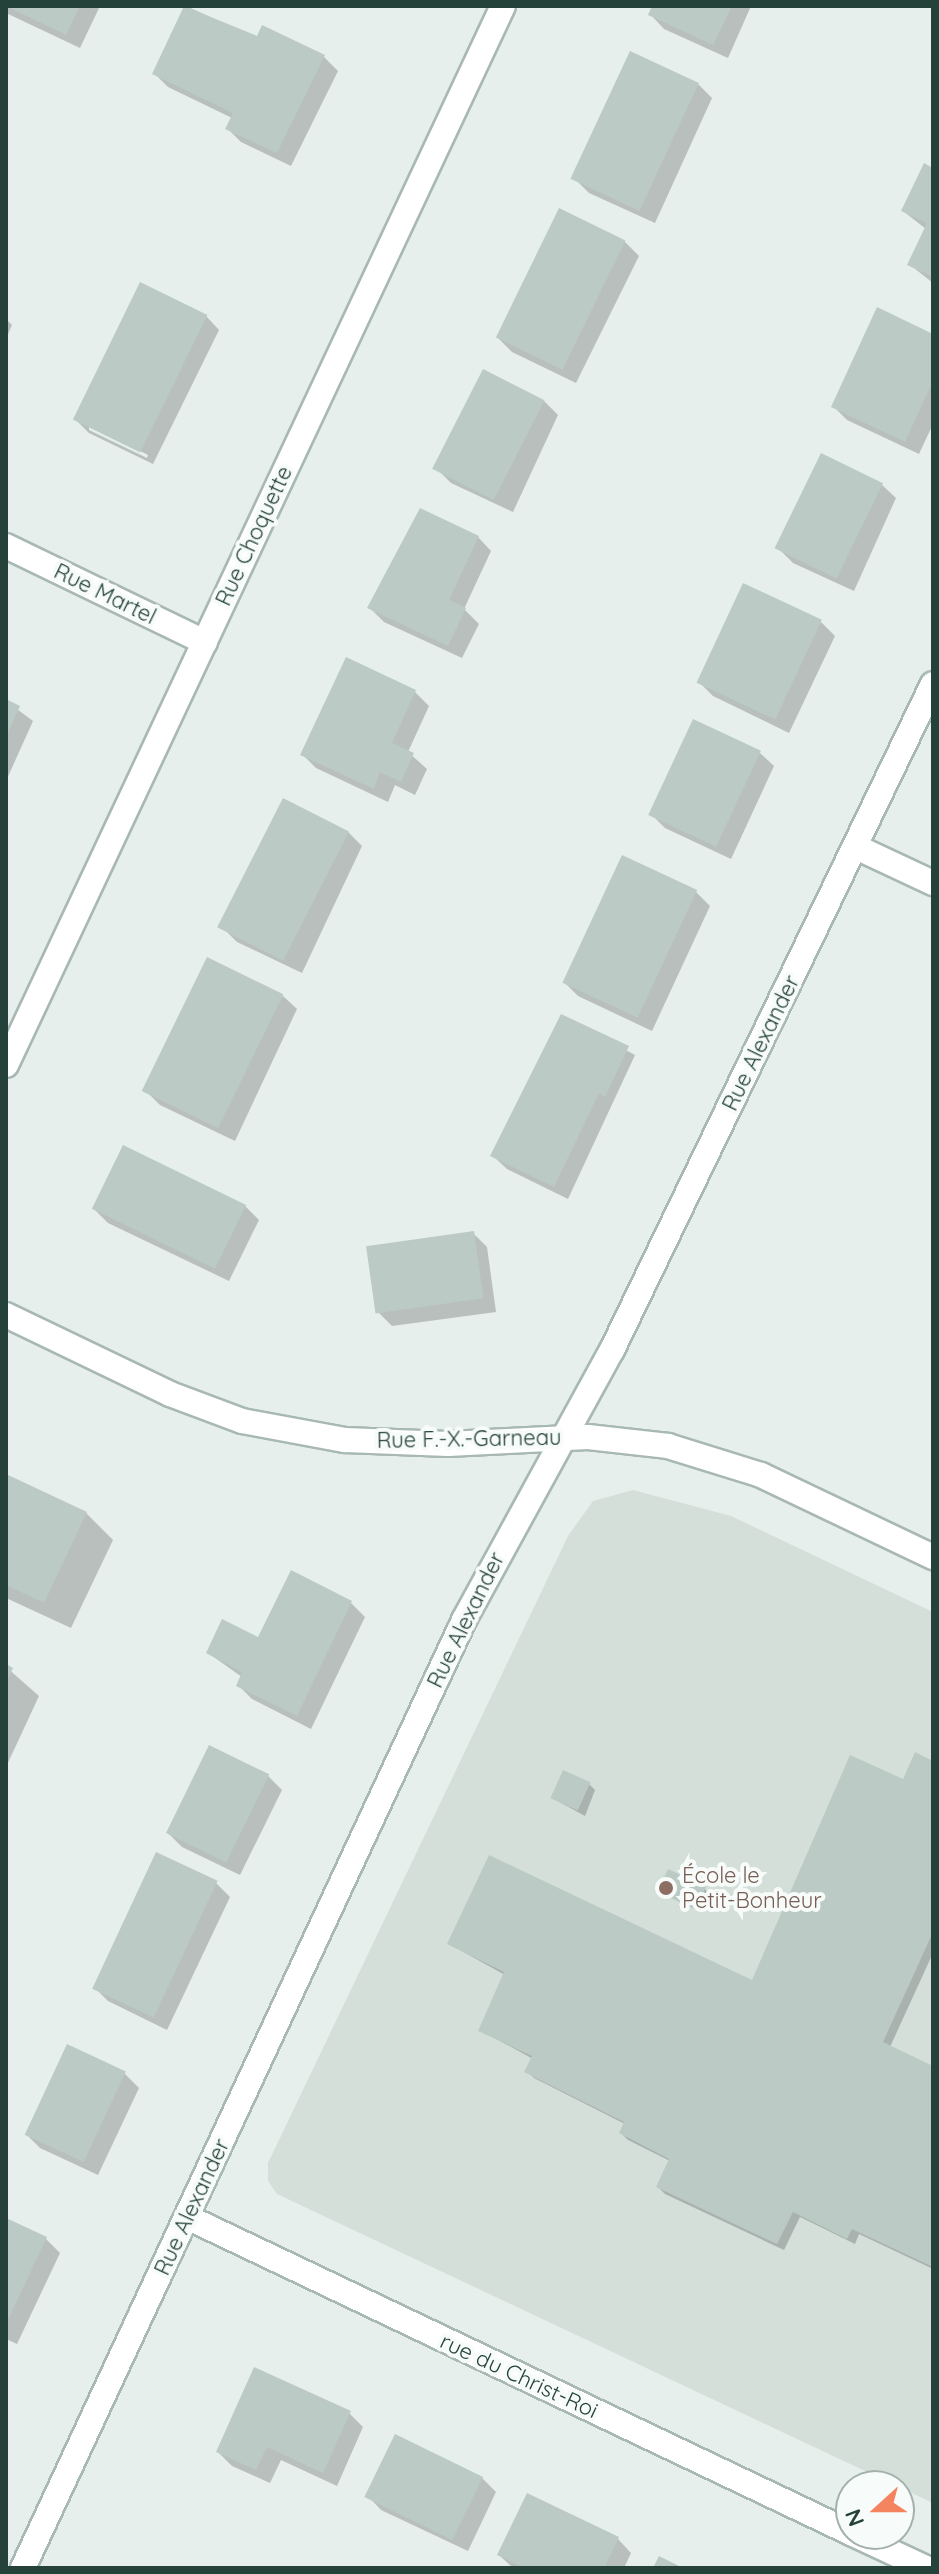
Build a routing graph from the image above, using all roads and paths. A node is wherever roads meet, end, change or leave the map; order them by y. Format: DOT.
graph roads {
  1 [pos="503,6"];
  2 [pos="6,546"];
  3 [pos="205,642"];
  4 [pos="933,684"];
  5 [pos="856,847"];
  6 [pos="933,883"];
  7 [pos="6,1065"];
  8 [pos="6,1315"];
  9 [pos="562,1438"];
  10 [pos="933,1557"];
  11 [pos="187,2217"];
  12 [pos="835,2526"];
  13 [pos="887,2550"];
  14 [pos="23,2568"];
  15 [pos="926,2568"];
  1 -- 3 [label="street, Rue Choquette"];
  2 -- 3 [label="street, Rue Martel"];
  3 -- 7 [label="street, Rue Choquette"];
  4 -- 5 [label="street, Rue Alexander"];
  5 -- 6 [label="street"];
  5 -- 9 [label="street, Rue Alexander"];
  8 -- 9 [label="street, Rue F.-X.-Garneau"];
  9 -- 10 [label="street, Rue F.-X.-Garneau"];
  9 -- 11 [label="street, Rue Alexander"];
  11 -- 12 [label="street, rue du Christ-Roi"];
  11 -- 14 [label="street, Rue Alexander"];
  13 -- 15 [label="street, rue du Christ-Roi"];
}
